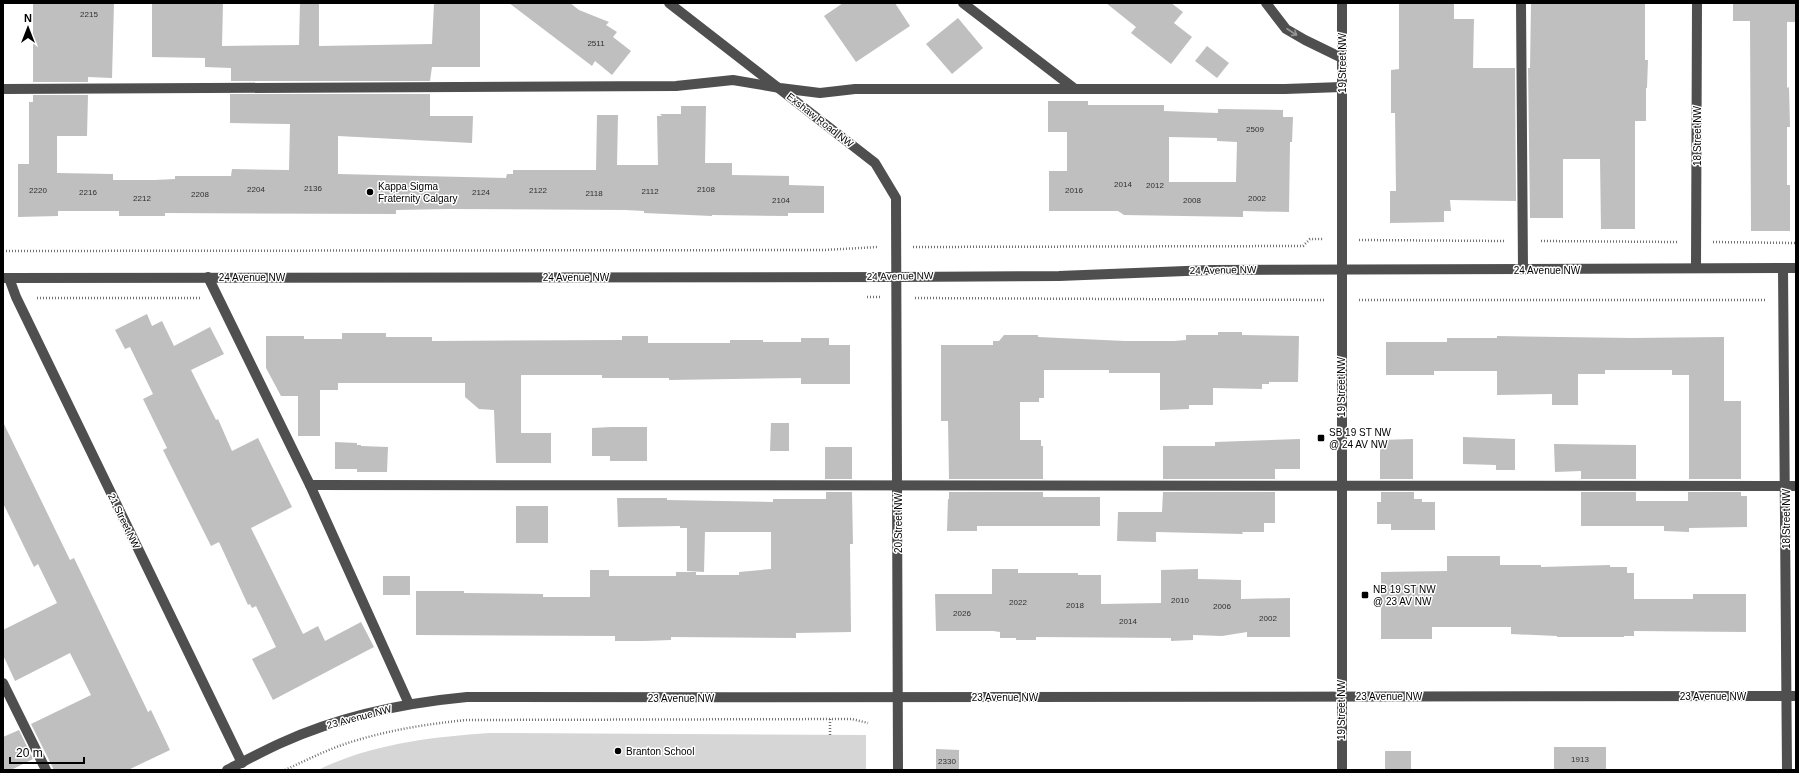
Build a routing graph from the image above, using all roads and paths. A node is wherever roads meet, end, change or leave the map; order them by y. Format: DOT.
graph roads {
  1 [pos="669,3"];
  2 [pos="963,3"];
  3 [pos="1266,3"];
  4 [pos="1342,3"];
  5 [pos="1521,3"];
  6 [pos="1697,3"];
  7 [pos="1342,58"];
  8 [pos="1342,87"];
  9 [pos="780,88"];
  10 [pos="3,89"];
  11 [pos="1074,89"];
  12 [pos="1310,239"];
  13 [pos="1721,242"];
  14 [pos="1796,243"];
  15 [pos="877,247"];
  16 [pos="916,247"];
  17 [pos="3,251"];
  18 [pos="1696,268"];
  19 [pos="1783,268"];
  20 [pos="1796,268"];
  21 [pos="1342,270"];
  22 [pos="1523,270"];
  23 [pos="208,277"];
  24 [pos="897,277"];
  25 [pos="6,278"];
  26 [pos="922,298"];
  27 [pos="1308,300"];
  28 [pos="1374,300"];
  29 [pos="1761,300"];
  30 [pos="310,485"];
  31 [pos="898,486"];
  32 [pos="1342,486"];
  33 [pos="1791,486"];
  34 [pos="3,683"];
  35 [pos="1341,696"];
  36 [pos="1791,696"];
  37 [pos="899,698"];
  38 [pos="409,704"];
  39 [pos="830,719"];
  40 [pos="868,723"];
  41 [pos="830,735"];
  42 [pos="242,763"];
  43 [pos="46,770"];
  44 [pos="227,770"];
  45 [pos="285,770"];
  46 [pos="898,770"];
  47 [pos="1342,770"];
  48 [pos="1787,770"];
  1 -- 9 [label="street, Exshaw Road NW"];
  2 -- 11 [label="street"];
  3 -- 7 [label="street, one-way"];
  4 -- 7 [label="street, 19 Street NW"];
  5 -- 22 [label="street"];
  6 -- 18 [label="street, 18 Street NW"];
  7 -- 8 [label="street, 19 Street NW"];
  8 -- 11 [label="street"];
  8 -- 21 [label="street, 19 Street NW"];
  9 -- 10 [label="street"];
  9 -- 11 [label="street"];
  9 -- 24 [label="street, Exshaw Road NW"];
  12 -- 16 [label="path"];
  13 -- 14 [label="path"];
  15 -- 17 [label="path"];
  18 -- 19 [label="street, 24 Avenue NW"];
  18 -- 22 [label="street, 24 Avenue NW"];
  19 -- 20 [label="street, 24 Avenue NW"];
  19 -- 33 [label="street, 18 Street NW"];
  21 -- 22 [label="street, 24 Avenue NW"];
  21 -- 24 [label="street, 24 Avenue NW"];
  21 -- 32 [label="street, 19 Street NW"];
  23 -- 24 [label="street, 24 Avenue NW"];
  23 -- 25 [label="street, 24 Avenue NW"];
  23 -- 30 [label="street"];
  24 -- 31 [label="street, 20 Street NW"];
  25 -- 42 [label="street, 21 Street NW"];
  26 -- 27 [label="path"];
  28 -- 29 [label="path"];
  30 -- 31 [label="street"];
  30 -- 38 [label="street"];
  31 -- 32 [label="street"];
  31 -- 37 [label="street, 20 Street NW"];
  32 -- 33 [label="street"];
  32 -- 35 [label="street, 19 Street NW"];
  33 -- 36 [label="street, 18 Street NW"];
  34 -- 43 [label="street"];
  35 -- 36 [label="street, 23 Avenue NW"];
  35 -- 37 [label="street, 23 Avenue NW"];
  35 -- 47 [label="street, 19 Street NW"];
  36 -- 48 [label="street, 18 Street NW"];
  37 -- 38 [label="street, 23 Avenue NW"];
  37 -- 46 [label="street, 20 Street NW"];
  38 -- 42 [label="street, 23 Avenue NW"];
  39 -- 40 [label="path"];
  39 -- 41 [label="path"];
  39 -- 45 [label="path"];
  42 -- 44 [label="street, 23 Avenue NW"];
}
